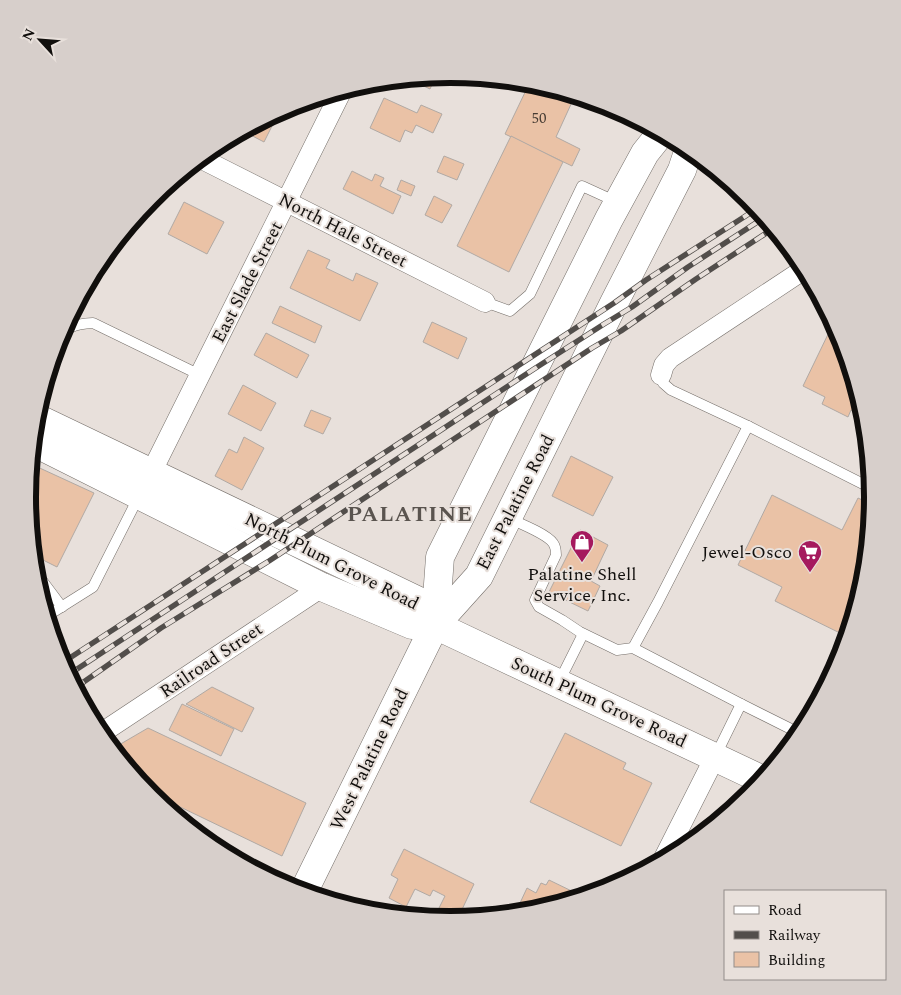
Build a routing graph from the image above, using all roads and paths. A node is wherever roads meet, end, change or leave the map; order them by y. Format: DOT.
graph roads {
  1 [pos="338,99"];
  2 [pos="657,138"];
  3 [pos="686,157"];
  4 [pos="208,162"];
  5 [pos="287,201"];
  6 [pos="617,202"];
  7 [pos="799,273"];
  8 [pos="485,302"];
  9 [pos="74,326"];
  10 [pos="200,375"];
  11 [pos="661,375"];
  12 [pos="43,422"];
  13 [pos="748,426"];
  14 [pos="40,445"];
  15 [pos="145,484"];
  16 [pos="864,484"];
  17 [pos="508,518"];
  18 [pos="46,585"];
  19 [pos="322,587"];
  20 [pos="62,607"];
  21 [pos="52,613"];
  22 [pos="435,625"];
  23 [pos="583,634"];
  24 [pos="633,648"];
  25 [pos="559,683"];
  26 [pos="742,704"];
  27 [pos="107,729"];
  28 [pos="793,730"];
  29 [pos="715,757"];
  30 [pos="756,777"];
  31 [pos="668,850"];
  32 [pos="307,886"];
  1 -- 5 [label="street, East Slade Street"];
  2 -- 6 [label="main road"];
  3 -- 17 [label="main road, East Palatine Road"];
  4 -- 5 [label="street, North Hale Street"];
  5 -- 8 [label="street, North Hale Street"];
  5 -- 10 [label="street, East Slade Street"];
  6 -- 8 [label="lane"];
  6 -- 22 [label="main road"];
  7 -- 11 [label="street"];
  9 -- 10 [label="lane"];
  10 -- 15 [label="street, East Slade Street"];
  11 -- 13 [label="lane"];
  12 -- 15 [label="main road, North Plum Grove Road"];
  13 -- 16 [label="lane"];
  13 -- 24 [label="lane"];
  14 -- 15 [label="main road, North Plum Grove Road"];
  15 -- 19 [label="main road, North Plum Grove Road"];
  15 -- 20 [label="lane"];
  15 -- 22 [label="main road, North Plum Grove Road"];
  17 -- 22 [label="main road, East Palatine Road"];
  17 -- 23 [label="lane"];
  18 -- 20 [label="lane"];
  19 -- 22 [label="main road, North Plum Grove Road"];
  19 -- 27 [label="street, Railroad Street"];
  20 -- 21 [label="lane"];
  22 -- 25 [label="main road, South Plum Grove Road"];
  22 -- 32 [label="main road, West Palatine Road"];
  23 -- 24 [label="lane"];
  23 -- 25 [label="lane"];
  24 -- 26 [label="lane"];
  25 -- 29 [label="main road, South Plum Grove Road"];
  26 -- 28 [label="lane"];
  26 -- 29 [label="lane"];
  29 -- 30 [label="main road, South Plum Grove Road"];
  29 -- 31 [label="street"];
}
